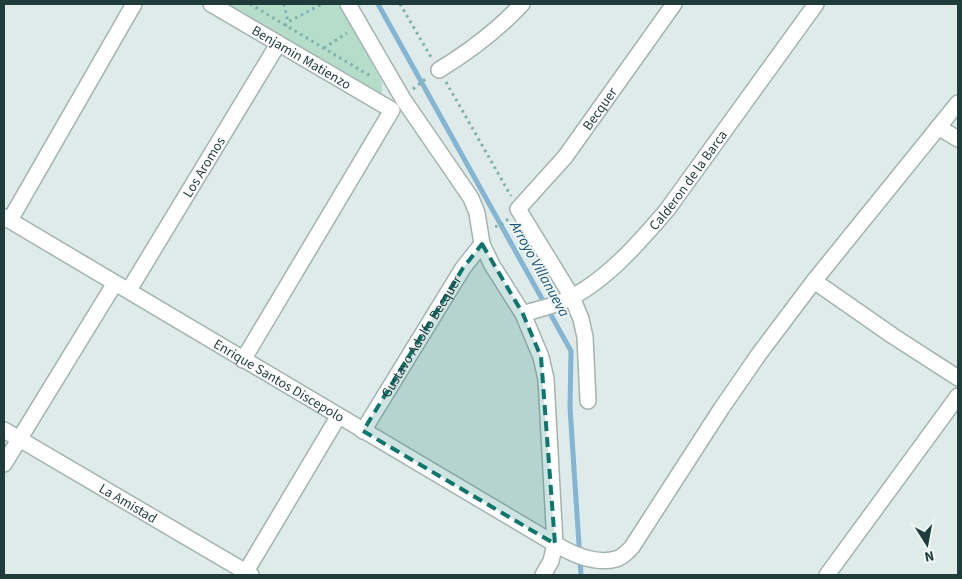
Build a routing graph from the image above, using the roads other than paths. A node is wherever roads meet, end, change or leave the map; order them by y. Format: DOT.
graph roads {
  1 [pos="134,4"];
  2 [pos="211,4"];
  3 [pos="522,4"];
  4 [pos="674,4"];
  5 [pos="816,4"];
  6 [pos="350,5"];
  7 [pos="278,44"];
  8 [pos="439,70"];
  9 [pos="958,103"];
  10 [pos="938,127"];
  11 [pos="958,139"];
  12 [pos="7,218"];
  13 [pos="482,244"];
  14 [pos="814,282"];
  15 [pos="115,283"];
  16 [pos="129,290"];
  17 [pos="572,297"];
  18 [pos="528,312"];
  19 [pos="243,360"];
  20 [pos="958,378"];
  21 [pos="958,396"];
  22 [pos="588,401"];
  23 [pos="338,417"];
  24 [pos="4,430"];
  25 [pos="363,431"];
  26 [pos="18,439"];
  27 [pos="4,464"];
  28 [pos="555,544"];
  29 [pos="247,574"];
  30 [pos="543,575"];
  31 [pos="827,575"];
  1 -- 12 [label="street"];
  2 -- 7 [label="street, Benjamin Matienzo"];
  3 -- 8 [label="street"];
  4 -- 17 [label="street, Becquer"];
  5 -- 17 [label="street, Calderon de la Barca"];
  6 -- 13 [label="street"];
  7 -- 16 [label="street, Los Aromos"];
  7 -- 19 [label="street, Benjamin Matienzo"];
  9 -- 10 [label="street"];
  10 -- 11 [label="street"];
  10 -- 14 [label="street"];
  12 -- 15 [label="street, Enrique Santos Discepolo"];
  13 -- 18 [label="street"];
  13 -- 25 [label="street, Gustavo Adolfo Becquer"];
  14 -- 20 [label="street"];
  14 -- 28 [label="street, Enrique Santos Discepolo"];
  15 -- 16 [label="street, Enrique Santos Discepolo"];
  15 -- 26 [label="street"];
  16 -- 19 [label="street, Enrique Santos Discepolo"];
  17 -- 18 [label="street, Calderon de la Barca"];
  17 -- 22 [label="street"];
  18 -- 28 [label="street"];
  19 -- 23 [label="street, Enrique Santos Discepolo"];
  21 -- 31 [label="street"];
  23 -- 25 [label="street, Enrique Santos Discepolo"];
  23 -- 29 [label="street"];
  24 -- 26 [label="street, La Amistad"];
  25 -- 28 [label="street, Enrique Santos Discepolo"];
  26 -- 27 [label="street"];
  26 -- 29 [label="street, La Amistad"];
  28 -- 30 [label="street"];
}
